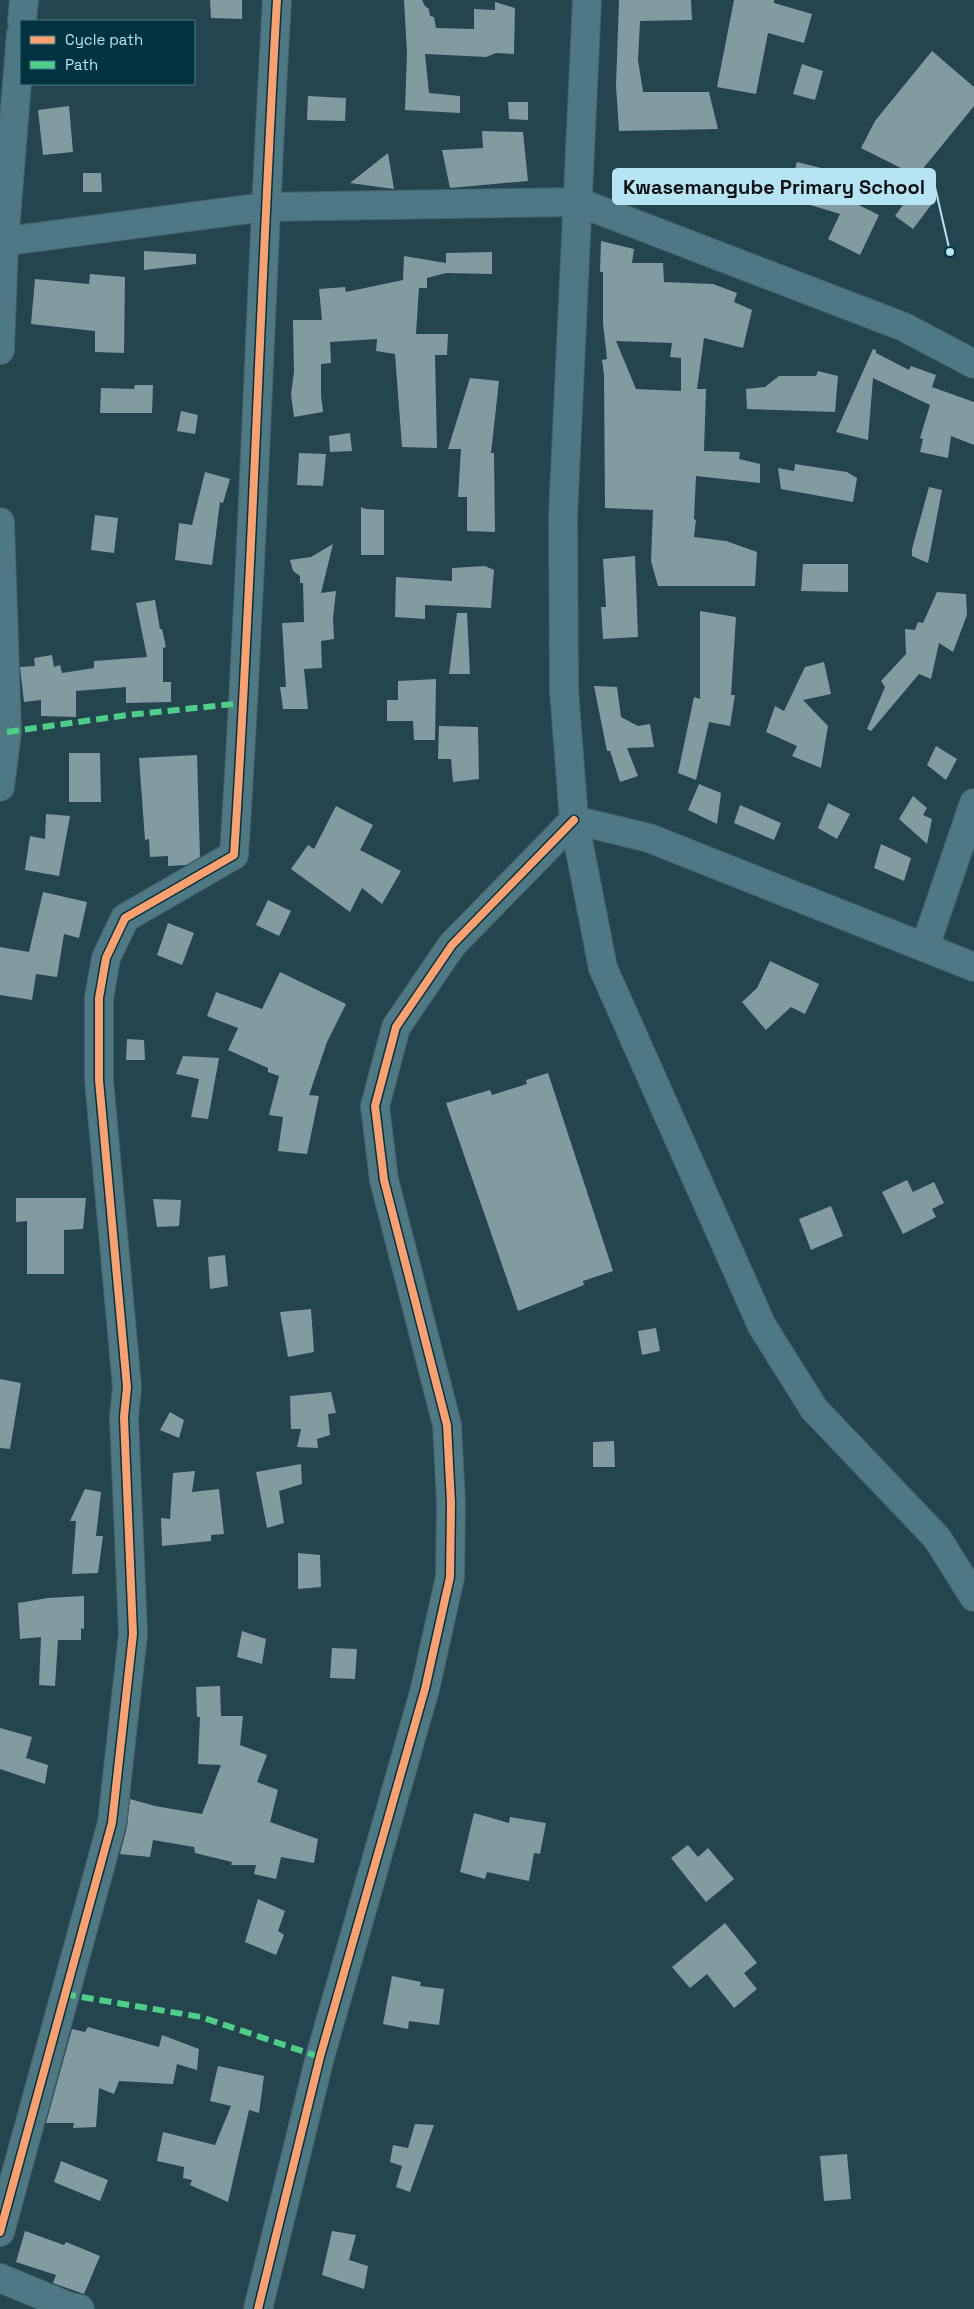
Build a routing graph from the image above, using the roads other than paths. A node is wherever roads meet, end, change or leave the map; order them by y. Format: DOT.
graph roads {
  1 [pos="24,0"];
  2 [pos="277,0"];
  3 [pos="587,0"];
  4 [pos="22,20"];
  5 [pos="20,45"];
  6 [pos="578,202"];
  7 [pos="265,207"];
  8 [pos="2,242"];
  9 [pos="0,350"];
  10 [pos="974,364"];
  11 [pos="0,522"];
  12 [pos="0,787"];
  13 [pos="974,803"];
  14 [pos="574,820"];
  15 [pos="925,947"];
  16 [pos="974,966"];
  17 [pos="974,1597"];
  18 [pos="0,2232"];
  19 [pos="0,2278"];
  20 [pos="80,2309"];
  21 [pos="258,2309"];
  1 -- 4 [label="street"];
  2 -- 7 [label="street"];
  3 -- 6 [label="street"];
  5 -- 8 [label="street"];
  6 -- 7 [label="street"];
  6 -- 10 [label="street"];
  6 -- 14 [label="street"];
  7 -- 8 [label="street"];
  7 -- 18 [label="street"];
  8 -- 9 [label="street"];
  11 -- 12 [label="street"];
  13 -- 15 [label="street"];
  14 -- 15 [label="street"];
  14 -- 17 [label="street"];
  14 -- 21 [label="street"];
  15 -- 16 [label="street"];
  19 -- 20 [label="street"];
}
